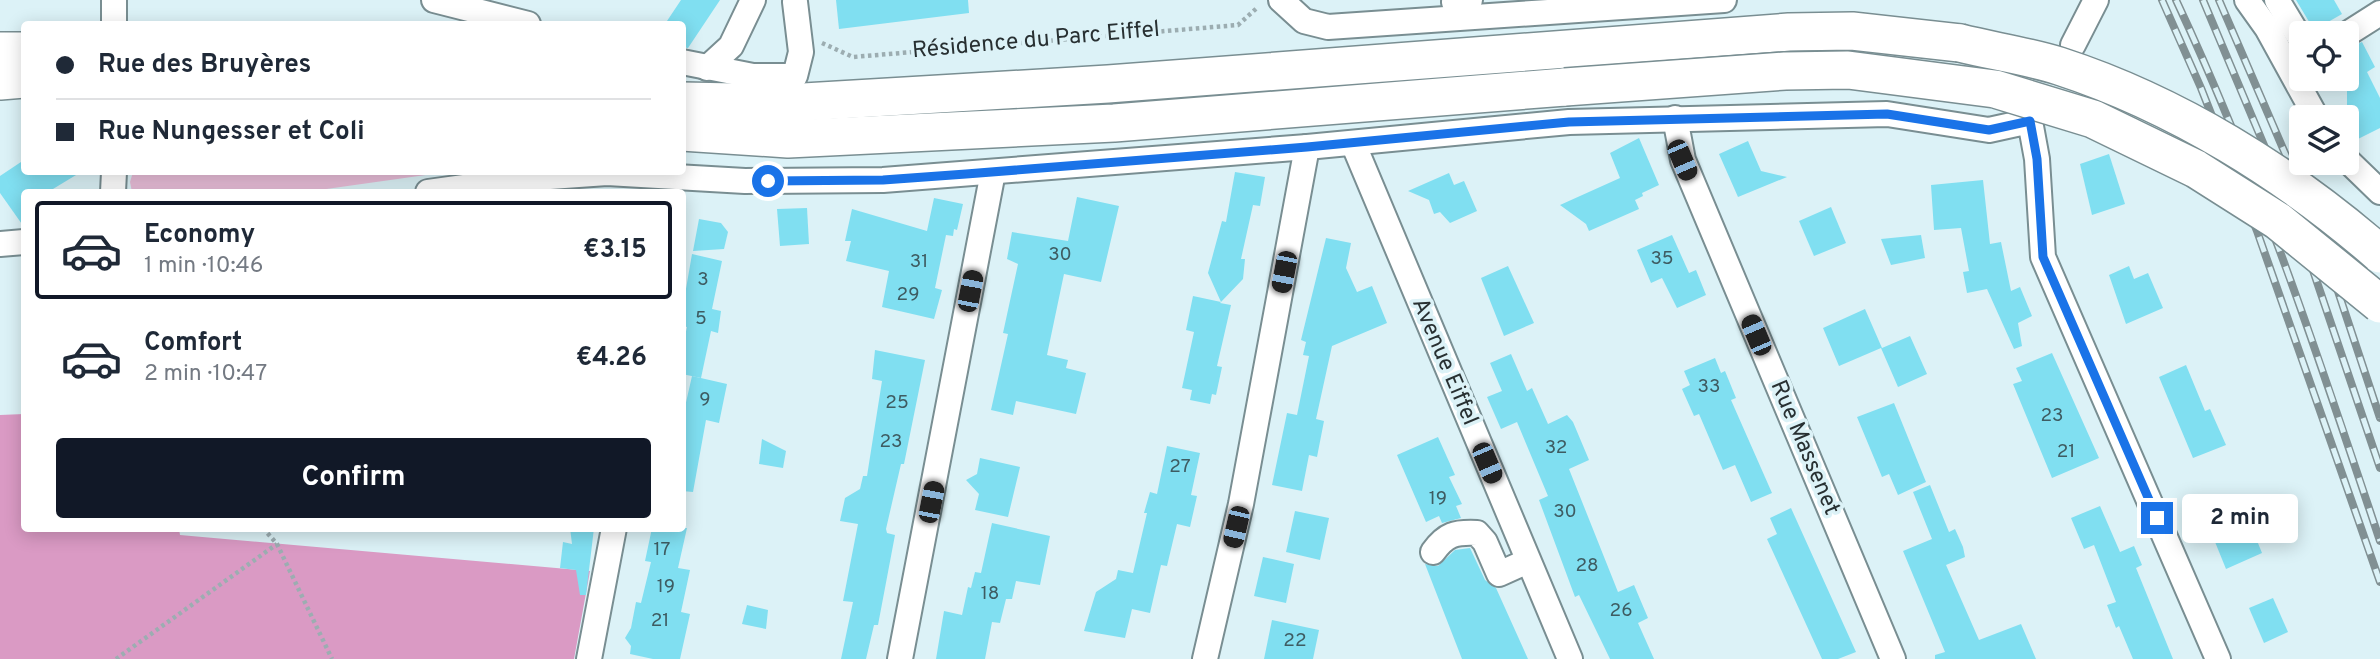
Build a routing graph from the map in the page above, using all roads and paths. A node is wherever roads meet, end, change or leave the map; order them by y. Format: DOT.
graph roads {
  1 [pos="114,0"];
  2 [pos="433,0"];
  3 [pos="753,0"];
  4 [pos="1267,0"];
  5 [pos="1281,0"];
  6 [pos="1724,0"];
  7 [pos="2096,0"];
  8 [pos="2247,0"];
  9 [pos="2277,0"];
  10 [pos="795,2"];
  11 [pos="1586,5"];
  12 [pos="2380,13"];
  13 [pos="114,21"];
  14 [pos="516,21"];
  15 [pos="2290,21"];
  16 [pos="2359,26"];
  17 [pos="800,41"];
  18 [pos="2073,45"];
  19 [pos="0,51"];
  20 [pos="21,51"];
  21 [pos="686,63"];
  22 [pos="707,68"];
  23 [pos="21,79"];
  24 [pos="0,80"];
  25 [pos="686,101"];
  26 [pos="2309,105"];
  27 [pos="1675,118"];
  28 [pos="686,132"];
  29 [pos="1353,143"];
  30 [pos="1307,147"];
  31 [pos="993,172"];
  32 [pos="2359,172"];
  33 [pos="583,175"];
  34 [pos="583,175"];
  35 [pos="652,184"];
  36 [pos="455,189"];
  37 [pos="2380,192"];
  38 [pos="21,242"];
  39 [pos="0,244"];
  40 [pos="2380,254"];
  41 [pos="2380,304"];
  42 [pos="266,532"];
  43 [pos="613,532"];
  44 [pos="277,544"];
  45 [pos="1433,552"];
  46 [pos="1528,561"];
  47 [pos="116,659"];
  48 [pos="332,659"];
  49 [pos="589,659"];
  50 [pos="900,659"];
  51 [pos="1205,659"];
  52 [pos="1570,659"];
  53 [pos="1893,659"];
  54 [pos="2218,659"];
  1 -- 13 [label="street"];
  2 -- 14 [label="street"];
  3 -- 22 [label="street"];
  4 -- 17 [label="path, Résidence du Parc Eiffel"];
  5 -- 11 [label="street"];
  6 -- 11 [label="street"];
  7 -- 18 [label="street"];
  8 -- 26 [label="street"];
  9 -- 15 [label="street"];
  10 -- 17 [label="street"];
  12 -- 16 [label="street"];
  17 -- 22 [label="street"];
  19 -- 20 [label="highway"];
  21 -- 22 [label="street"];
  23 -- 24 [label="highway"];
  25 -- 40 [label="highway, bridge"];
  27 -- 29 [label="street"];
  27 -- 53 [label="street, Rue Massenet"];
  27 -- 54 [label="street"];
  28 -- 41 [label="highway, bridge"];
  29 -- 30 [label="street"];
  29 -- 46 [label="street, Avenue Eiffel"];
  30 -- 31 [label="street"];
  30 -- 51 [label="street"];
  31 -- 35 [label="street"];
  31 -- 50 [label="street"];
  32 -- 37 [label="street"];
  33 -- 35 [label="street"];
  34 -- 36 [label="street"];
  38 -- 39 [label="street"];
  42 -- 44 [label="path"];
  43 -- 49 [label="street"];
  44 -- 47 [label="path"];
  44 -- 48 [label="path"];
  45 -- 46 [label="street"];
  46 -- 52 [label="street, Avenue Eiffel"];
}
